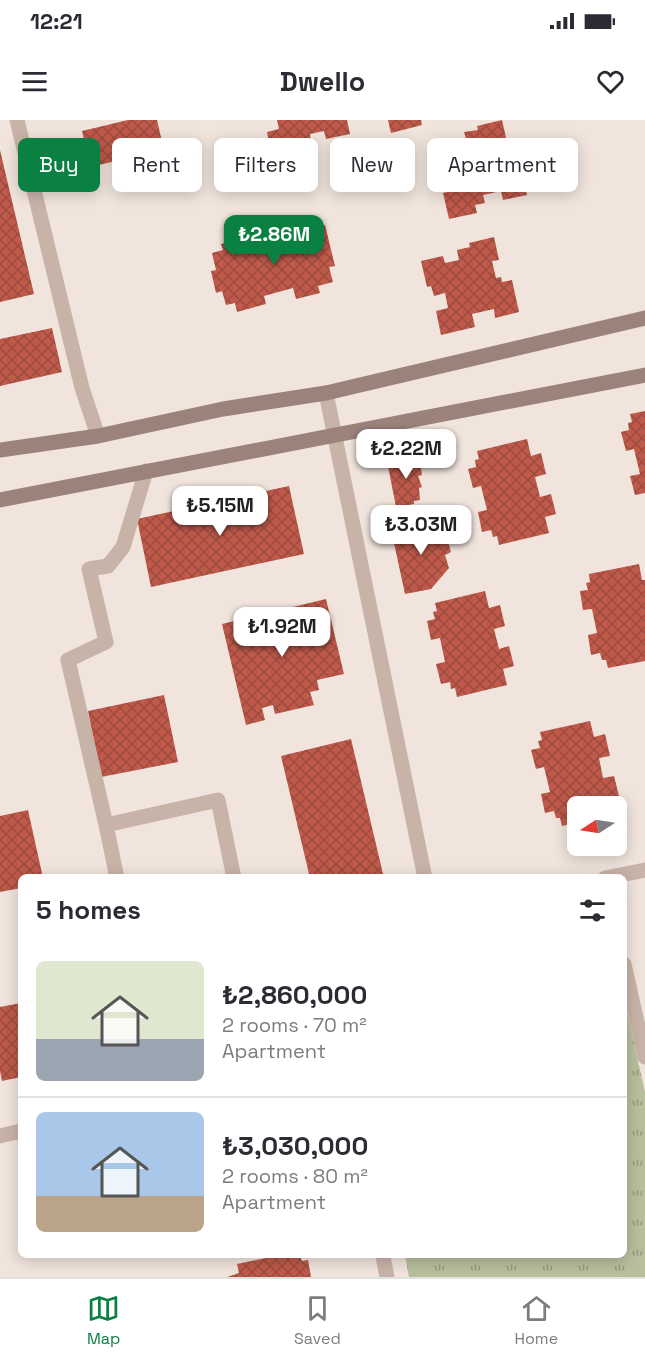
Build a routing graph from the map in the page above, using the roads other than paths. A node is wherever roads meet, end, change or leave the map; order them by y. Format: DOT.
graph roads {
  1 [pos="16,120"];
  2 [pos="645,318"];
  3 [pos="645,375"];
  4 [pos="326,393"];
  5 [pos="334,434"];
  6 [pos="98,436"];
  7 [pos="0,450"];
  8 [pos="146,471"];
  9 [pos="0,500"];
  10 [pos="106,825"];
  11 [pos="645,870"];
  12 [pos="116,874"];
  13 [pos="233,874"];
  14 [pos="424,874"];
  15 [pos="625,874"];
  16 [pos="627,972"];
  17 [pos="640,1008"];
  18 [pos="645,1057"];
  19 [pos="18,1132"];
  20 [pos="0,1136"];
  21 [pos="383,1258"];
  22 [pos="387,1277"];
  1 -- 6 [label="street"];
  2 -- 4 [label="street"];
  3 -- 5 [label="street"];
  4 -- 5 [label="street"];
  4 -- 6 [label="street"];
  5 -- 8 [label="street"];
  5 -- 14 [label="street"];
  6 -- 7 [label="street"];
  8 -- 9 [label="street"];
  8 -- 10 [label="street"];
  10 -- 12 [label="street"];
  10 -- 13 [label="street"];
  11 -- 15 [label="street"];
  16 -- 17 [label="street"];
  17 -- 18 [label="street"];
  19 -- 20 [label="street"];
  21 -- 22 [label="street"];
}
